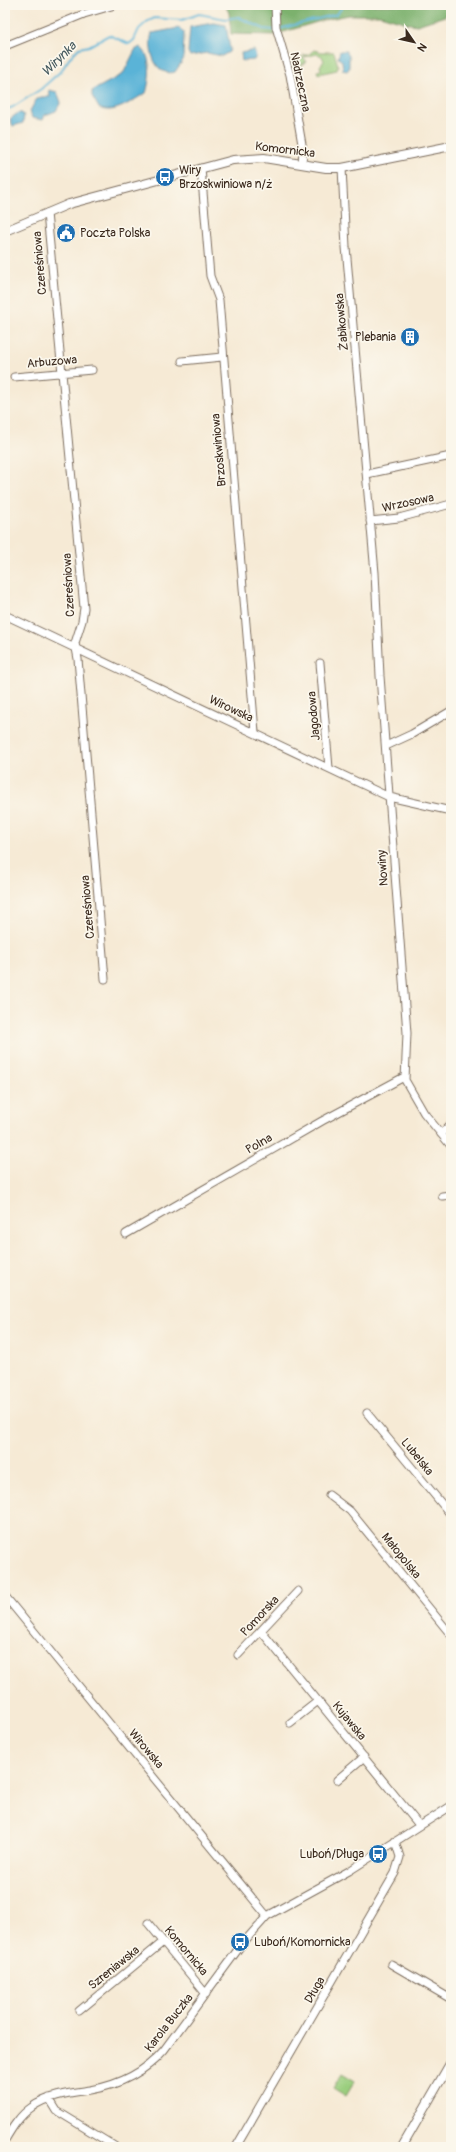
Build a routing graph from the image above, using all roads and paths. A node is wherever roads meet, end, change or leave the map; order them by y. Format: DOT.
graph roads {
  1 [pos="115,5"];
  2 [pos="275,5"];
  3 [pos="5,46"];
  4 [pos="451,146"];
  5 [pos="302,164"];
  6 [pos="201,168"];
  7 [pos="342,168"];
  8 [pos="46,213"];
  9 [pos="5,230"];
  10 [pos="222,357"];
  11 [pos="182,361"];
  12 [pos="92,370"];
  13 [pos="61,372"];
  14 [pos="14,377"];
  15 [pos="451,456"];
  16 [pos="367,474"];
  17 [pos="451,504"];
  18 [pos="370,521"];
  19 [pos="375,573"];
  20 [pos="5,615"];
  21 [pos="75,648"];
  22 [pos="320,663"];
  23 [pos="451,711"];
  24 [pos="255,732"];
  25 [pos="386,746"];
  26 [pos="329,768"];
  27 [pos="389,797"];
  28 [pos="451,811"];
  29 [pos="105,979"];
  30 [pos="404,1077"];
  31 [pos="451,1124"];
  32 [pos="441,1134"];
  33 [pos="451,1146"];
  34 [pos="451,1195"];
  35 [pos="442,1196"];
  36 [pos="130,1234"];
  37 [pos="367,1413"];
  38 [pos="329,1495"];
  39 [pos="451,1515"];
  40 [pos="298,1591"];
  41 [pos="5,1596"];
  42 [pos="262,1631"];
  43 [pos="451,1635"];
  44 [pos="238,1656"];
  45 [pos="318,1701"];
  46 [pos="290,1723"];
  47 [pos="364,1757"];
  48 [pos="337,1780"];
  49 [pos="451,1806"];
  50 [pos="419,1825"];
  51 [pos="395,1841"];
  52 [pos="267,1916"];
  53 [pos="148,1924"];
  54 [pos="163,1942"];
  55 [pos="391,1964"];
  56 [pos="206,1994"];
  57 [pos="451,2000"];
  58 [pos="80,2011"];
  59 [pos="451,2062"];
  60 [pos="49,2098"];
  61 [pos="5,2140"];
  62 [pos="116,2147"];
  63 [pos="236,2147"];
  64 [pos="402,2147"];
  1 -- 3 [label="street"];
  2 -- 5 [label="street, Nadrzeczna"];
  4 -- 7 [label="street, Komornicka"];
  5 -- 6 [label="street, Komornicka"];
  5 -- 7 [label="street, Komornicka"];
  6 -- 8 [label="street, Komornicka"];
  6 -- 10 [label="street, Brzoskwiniowa"];
  7 -- 16 [label="street, Żabikowska"];
  8 -- 9 [label="street, Komornicka"];
  8 -- 13 [label="street, Czereśniowa"];
  10 -- 11 [label="street"];
  10 -- 24 [label="street, Brzoskwiniowa"];
  12 -- 13 [label="street, Arbuzowa"];
  13 -- 14 [label="street, Arbuzowa"];
  13 -- 21 [label="street, Czereśniowa"];
  15 -- 16 [label="street"];
  16 -- 18 [label="street, Żabikowska"];
  17 -- 18 [label="street, Wrzosowa"];
  18 -- 19 [label="street, Żabikowska"];
  19 -- 25 [label="street, Nowiny"];
  20 -- 21 [label="street, Wirowska"];
  21 -- 24 [label="street, Wirowska"];
  21 -- 29 [label="street, Czereśniowa"];
  22 -- 26 [label="street, Jagodowa"];
  23 -- 25 [label="street"];
  24 -- 26 [label="street, Wirowska"];
  25 -- 27 [label="street, Nowiny"];
  26 -- 27 [label="street, Wirowska"];
  27 -- 28 [label="street, Wirowska"];
  27 -- 30 [label="street, Nowiny"];
  30 -- 32 [label="street"];
  30 -- 36 [label="street, Polna"];
  31 -- 32 [label="street"];
  32 -- 33 [label="street"];
  34 -- 35 [label="street"];
  37 -- 39 [label="street, Lubelska"];
  38 -- 43 [label="street, Małopolska"];
  40 -- 42 [label="street, Pomorska"];
  41 -- 52 [label="street, Wirowska"];
  42 -- 44 [label="street, Pomorska"];
  42 -- 45 [label="street, Kujawska"];
  45 -- 46 [label="street"];
  45 -- 47 [label="street, Kujawska"];
  47 -- 48 [label="street"];
  47 -- 50 [label="street, Kujawska"];
  49 -- 50 [label="street, Karola Buczka"];
  50 -- 51 [label="street, Karola Buczka"];
  51 -- 52 [label="street, Karola Buczka"];
  51 -- 63 [label="street, Długa"];
  52 -- 56 [label="street, Karola Buczka"];
  53 -- 54 [label="street, Komornicka"];
  54 -- 56 [label="street, Komornicka"];
  54 -- 58 [label="street, Szreniawska"];
  55 -- 57 [label="street"];
  56 -- 60 [label="street, Karola Buczka"];
  59 -- 64 [label="street"];
  60 -- 61 [label="street, Karola Buczka"];
  60 -- 62 [label="street"];
}
